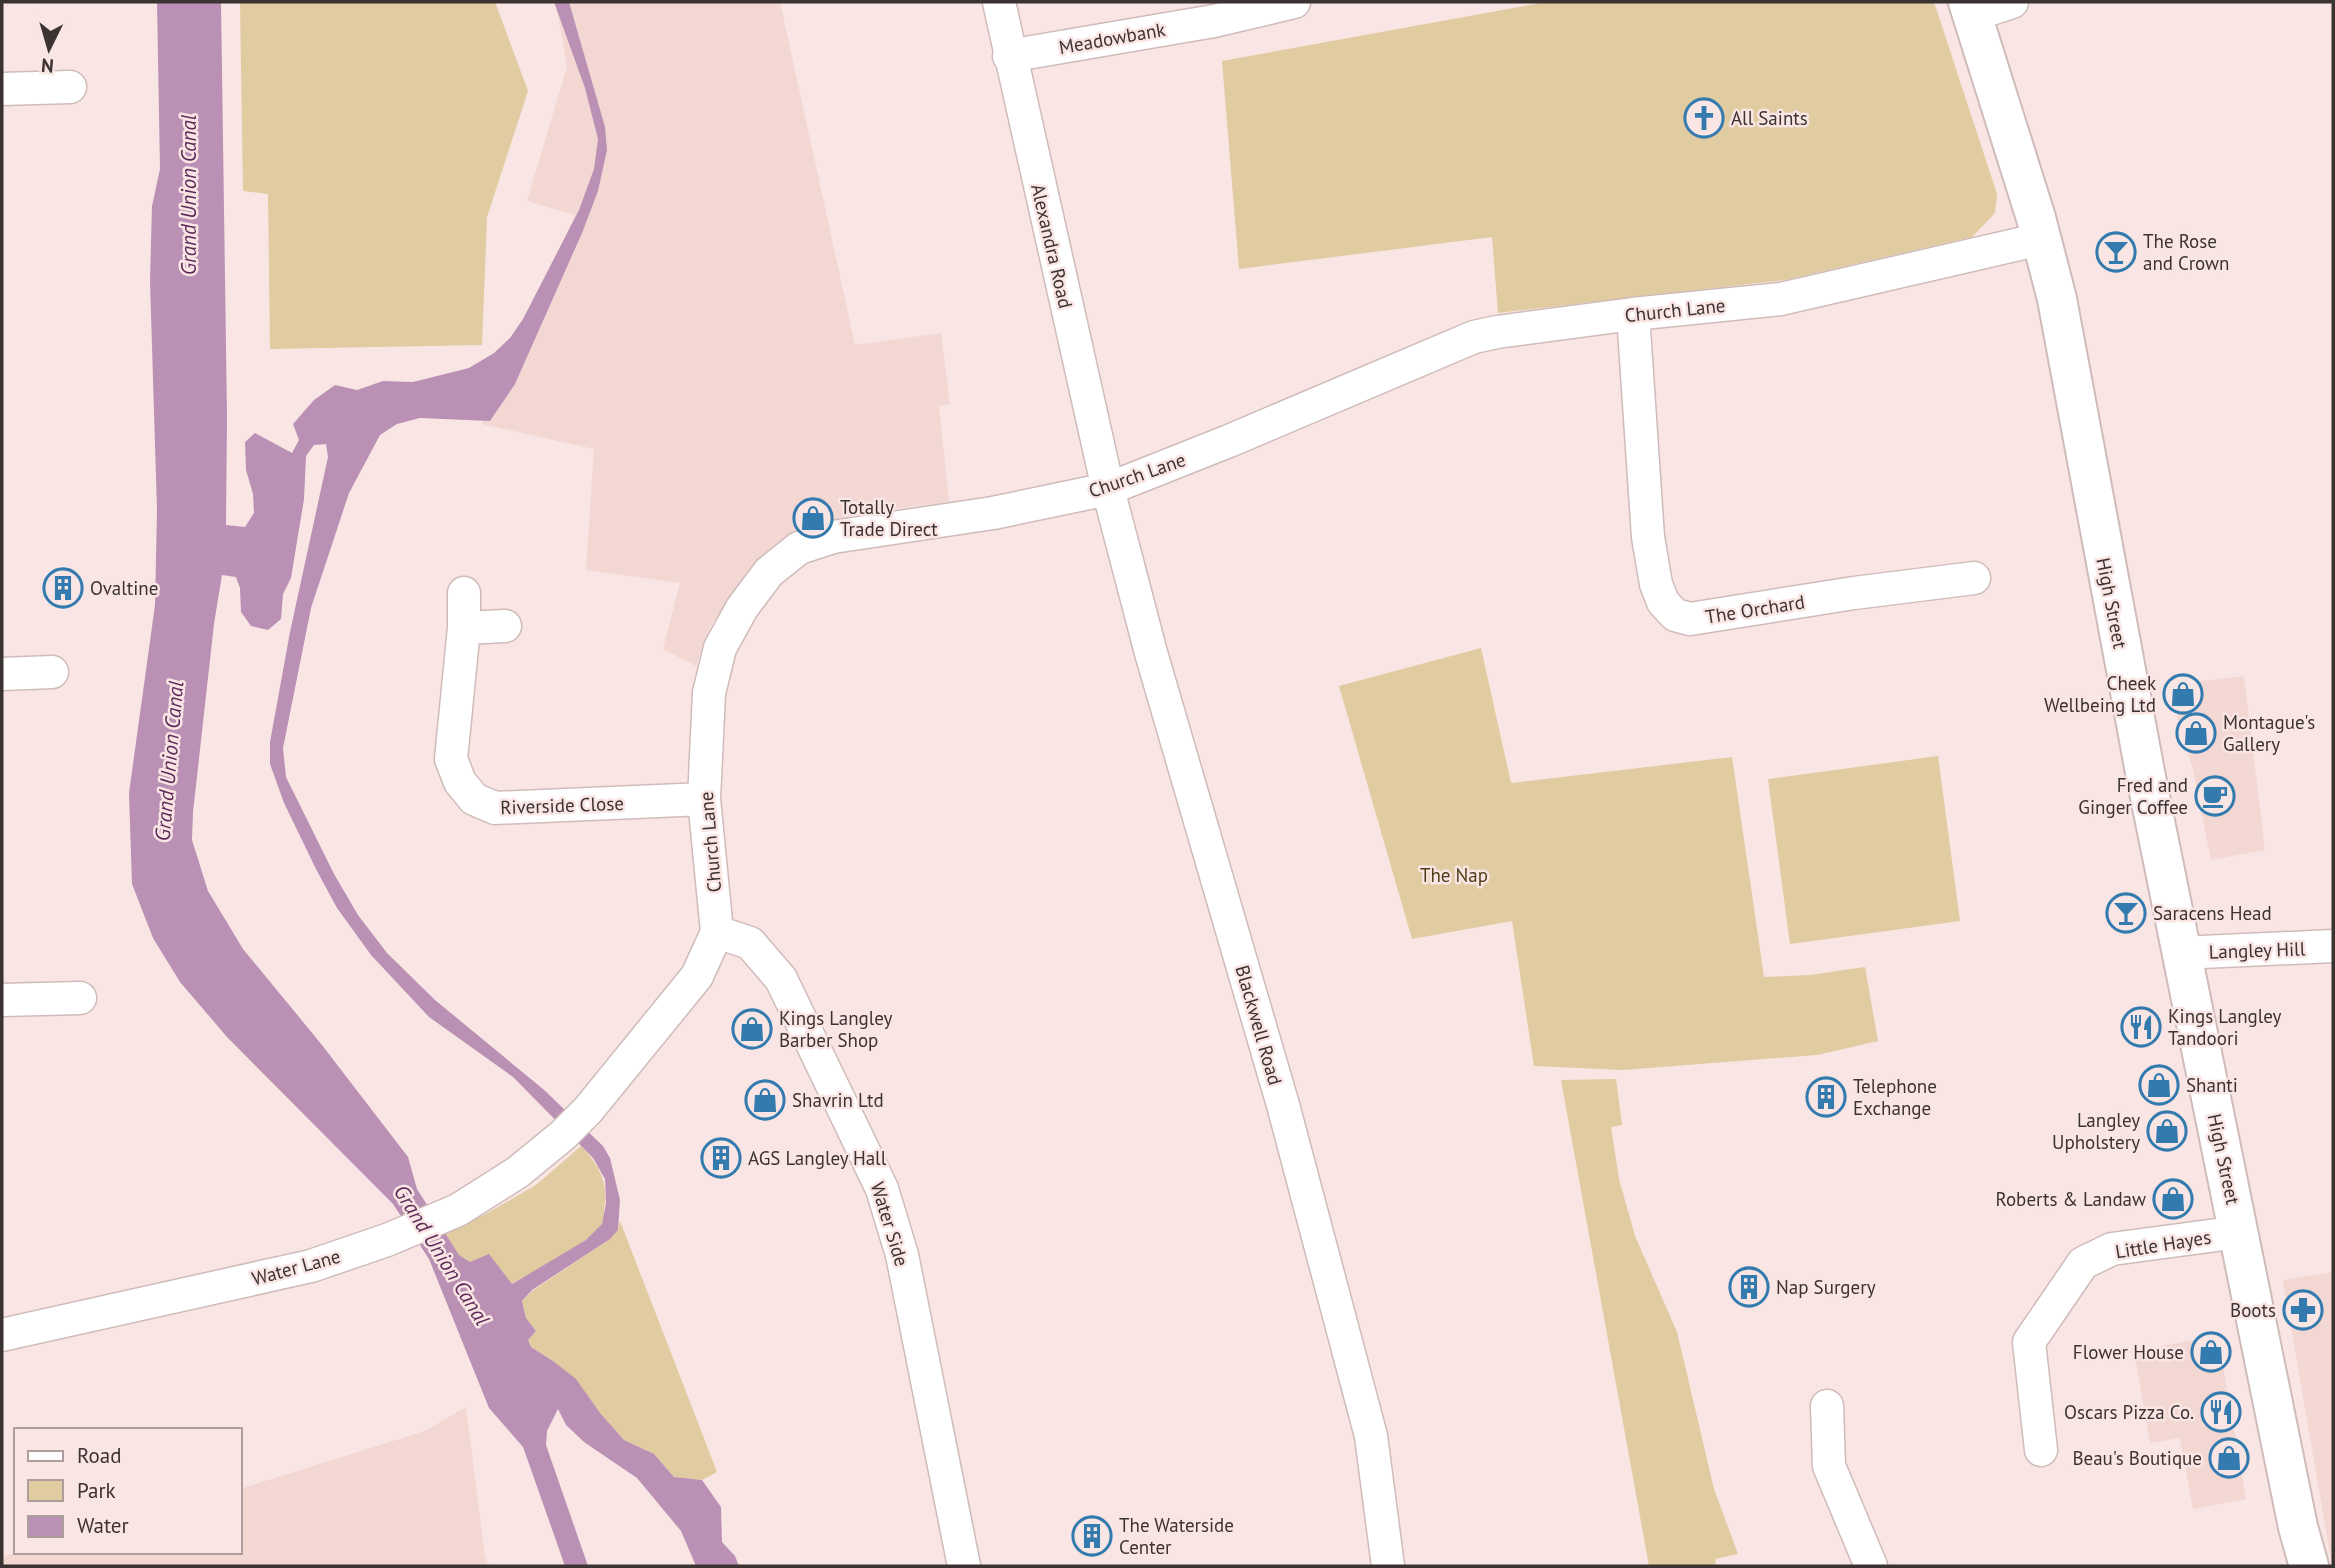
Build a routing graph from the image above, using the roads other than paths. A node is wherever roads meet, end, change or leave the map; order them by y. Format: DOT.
graph roads {
  1 [pos="999,2"];
  2 [pos="1294,2"];
  3 [pos="2012,2"];
  4 [pos="1970,8"];
  5 [pos="1212,11"];
  6 [pos="1010,56"];
  7 [pos="70,88"];
  8 [pos="2,89"];
  9 [pos="2042,239"];
  10 [pos="1633,314"];
  11 [pos="1108,489"];
  12 [pos="1974,578"];
  13 [pos="464,593"];
  14 [pos="505,626"];
  15 [pos="464,628"];
  16 [pos="52,673"];
  17 [pos="2,674"];
  18 [pos="705,799"];
  19 [pos="717,932"];
  20 [pos="2333,946"];
  21 [pos="2180,953"];
  22 [pos="80,998"];
  23 [pos="2,1000"];
  24 [pos="563,1135"];
  25 [pos="2239,1232"];
  26 [pos="2,1335"];
  27 [pos="1827,1406"];
  28 [pos="2041,1450"];
  29 [pos="964,1566"];
  30 [pos="1388,1566"];
  31 [pos="1871,1566"];
  32 [pos="2309,1566"];
  1 -- 6 [label="street, Alexandra Road"];
  2 -- 5 [label="street, Meadowbank"];
  3 -- 4 [label="street"];
  4 -- 9 [label="main road, High Street"];
  5 -- 6 [label="street, Meadowbank"];
  6 -- 11 [label="street, Alexandra Road"];
  7 -- 8 [label="street"];
  9 -- 10 [label="street, Church Lane"];
  9 -- 21 [label="main road, High Street"];
  10 -- 11 [label="street, Church Lane"];
  10 -- 12 [label="street, The Orchard"];
  11 -- 18 [label="street, Church Lane"];
  11 -- 30 [label="street, Blackwell Road"];
  13 -- 15 [label="street, Riverside Close"];
  14 -- 15 [label="street"];
  15 -- 18 [label="street, Riverside Close"];
  16 -- 17 [label="street"];
  18 -- 19 [label="street, Church Lane"];
  19 -- 24 [label="street, Church Lane"];
  19 -- 29 [label="street, Water Side"];
  20 -- 21 [label="street, Langley Hill"];
  21 -- 25 [label="main road, High Street"];
  22 -- 23 [label="street"];
  24 -- 26 [label="street, Water Lane"];
  25 -- 28 [label="street, Little Hayes"];
  25 -- 32 [label="main road, High Street"];
  27 -- 31 [label="street"];
}
